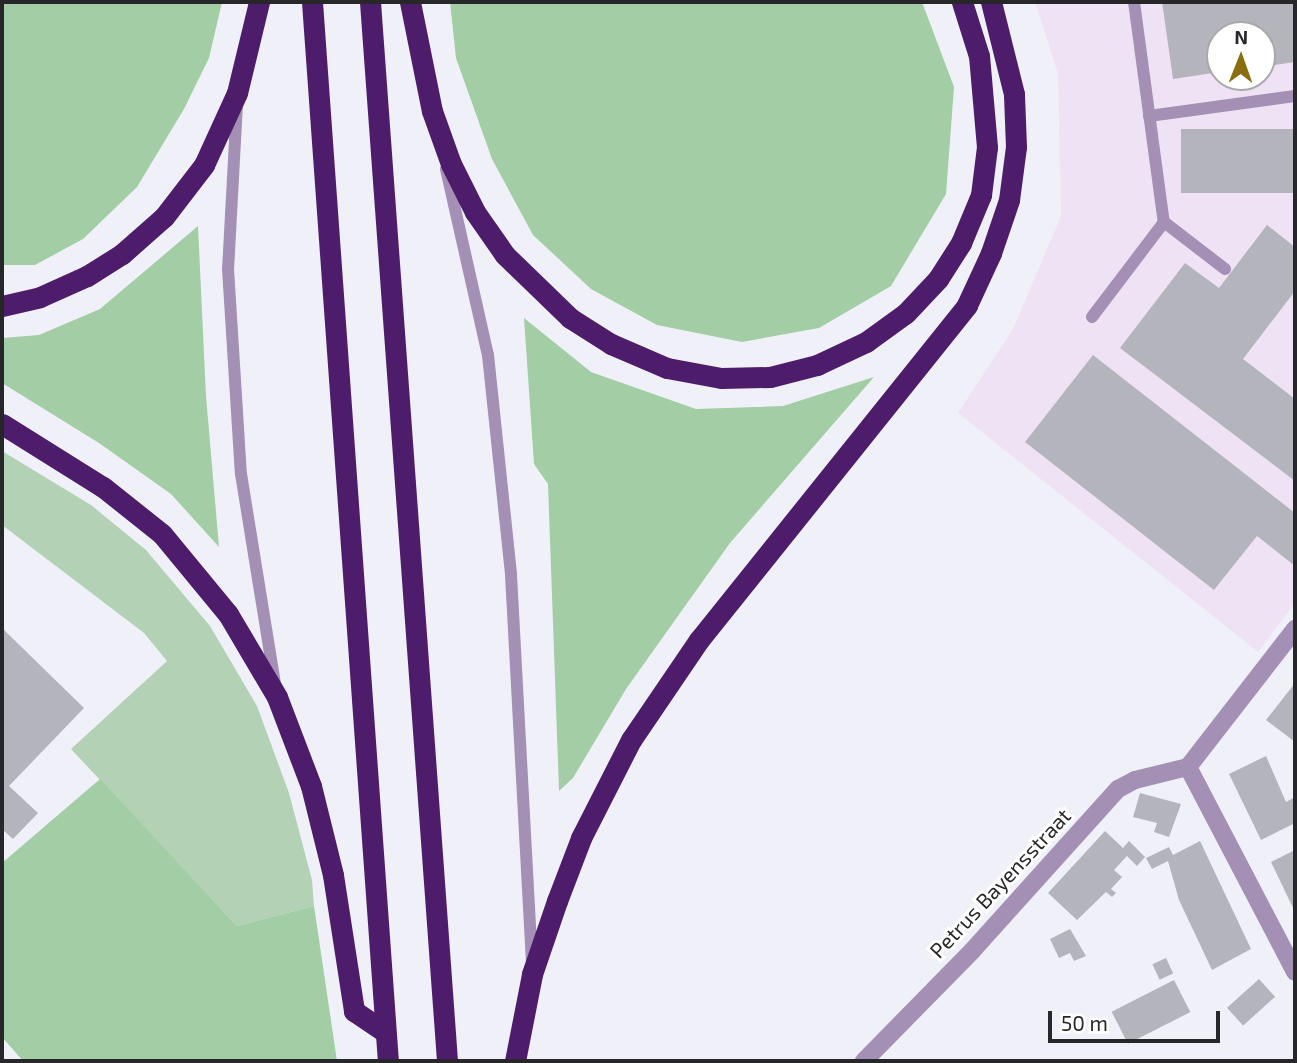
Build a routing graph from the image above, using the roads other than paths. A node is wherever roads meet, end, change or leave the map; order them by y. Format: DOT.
graph roads {
  1 [pos="259,2"];
  2 [pos="312,2"];
  3 [pos="370,2"];
  4 [pos="410,2"];
  5 [pos="962,2"];
  6 [pos="991,2"];
  7 [pos="1134,2"];
  8 [pos="237,93"];
  9 [pos="1295,96"];
  10 [pos="432,111"];
  11 [pos="1149,116"];
  12 [pos="1164,223"];
  13 [pos="1225,269"];
  14 [pos="2,306"];
  15 [pos="1091,317"];
  16 [pos="2,424"];
  17 [pos="1295,629"];
  18 [pos="277,697"];
  19 [pos="1188,767"];
  20 [pos="1295,972"];
  21 [pos="532,974"];
  22 [pos="385,1032"];
  23 [pos="388,1061"];
  24 [pos="447,1061"];
  25 [pos="515,1061"];
  26 [pos="864,1061"];
  1 -- 8 [label="highway"];
  2 -- 22 [label="highway"];
  3 -- 24 [label="highway"];
  4 -- 10 [label="highway"];
  5 -- 10 [label="highway"];
  6 -- 21 [label="highway"];
  7 -- 11 [label="lane"];
  8 -- 14 [label="highway"];
  8 -- 18 [label="lane"];
  9 -- 11 [label="lane"];
  10 -- 21 [label="lane"];
  11 -- 12 [label="lane"];
  12 -- 13 [label="lane"];
  12 -- 15 [label="lane"];
  16 -- 18 [label="highway"];
  17 -- 19 [label="street"];
  18 -- 22 [label="highway"];
  19 -- 20 [label="street"];
  19 -- 26 [label="street, Petrus Bayensstraat"];
  21 -- 25 [label="highway"];
  22 -- 23 [label="highway"];
}
